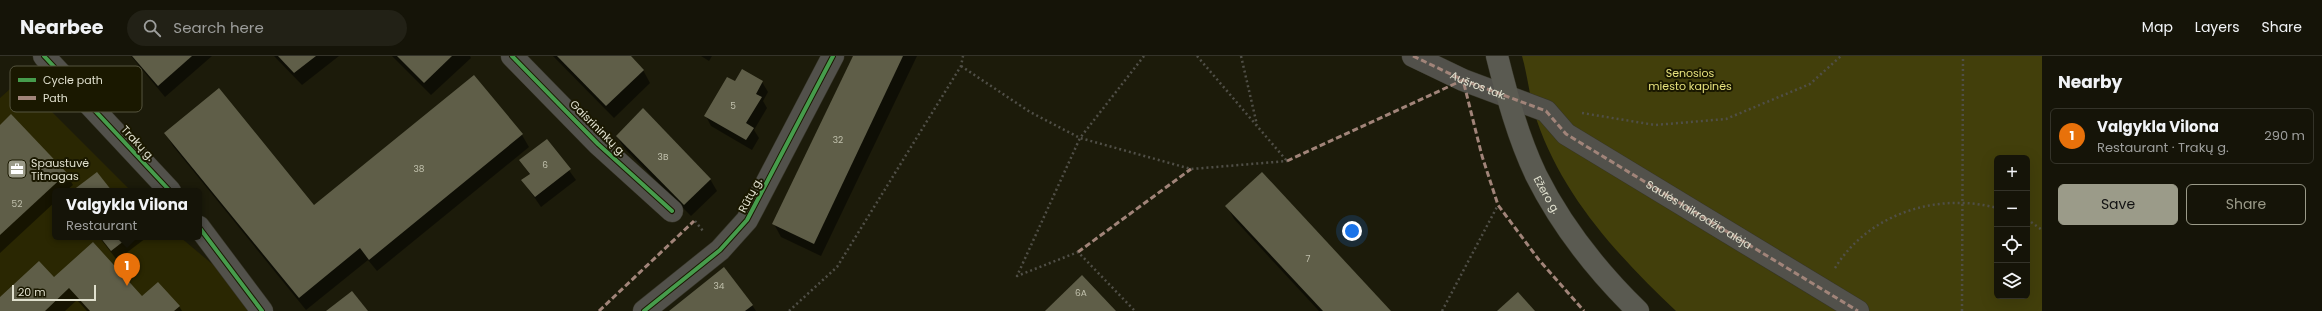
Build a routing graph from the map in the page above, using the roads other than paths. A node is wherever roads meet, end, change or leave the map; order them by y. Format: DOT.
graph roads {
  1 [pos="44,56"];
  2 [pos="512,56"];
  3 [pos="833,56"];
  4 [pos="1414,56"];
  5 [pos="1497,56"];
  6 [pos="53,66"];
  7 [pos="1507,97"];
  8 [pos="1546,111"];
  9 [pos="96,112"];
  10 [pos="167,188"];
  11 [pos="672,211"];
  12 [pos="202,230"];
  13 [pos="262,311"];
  14 [pos="644,311"];
  15 [pos="1638,311"];
  16 [pos="1858,311"];
  1 -- 6 [label="street, Trakų g."];
  2 -- 11 [label="street, Gaisrininkų g."];
  3 -- 14 [label="street, Rūtų g."];
  4 -- 7 [label="street, Aušros tak."];
  5 -- 7 [label="main road, Ežero g."];
  7 -- 8 [label="street, Aušros tak."];
  7 -- 15 [label="main road, Ežero g."];
  8 -- 16 [label="street, Saulės laikrodžio alėja"];
  9 -- 10 [label="street, Trakų g."];
  12 -- 13 [label="street"];
}
